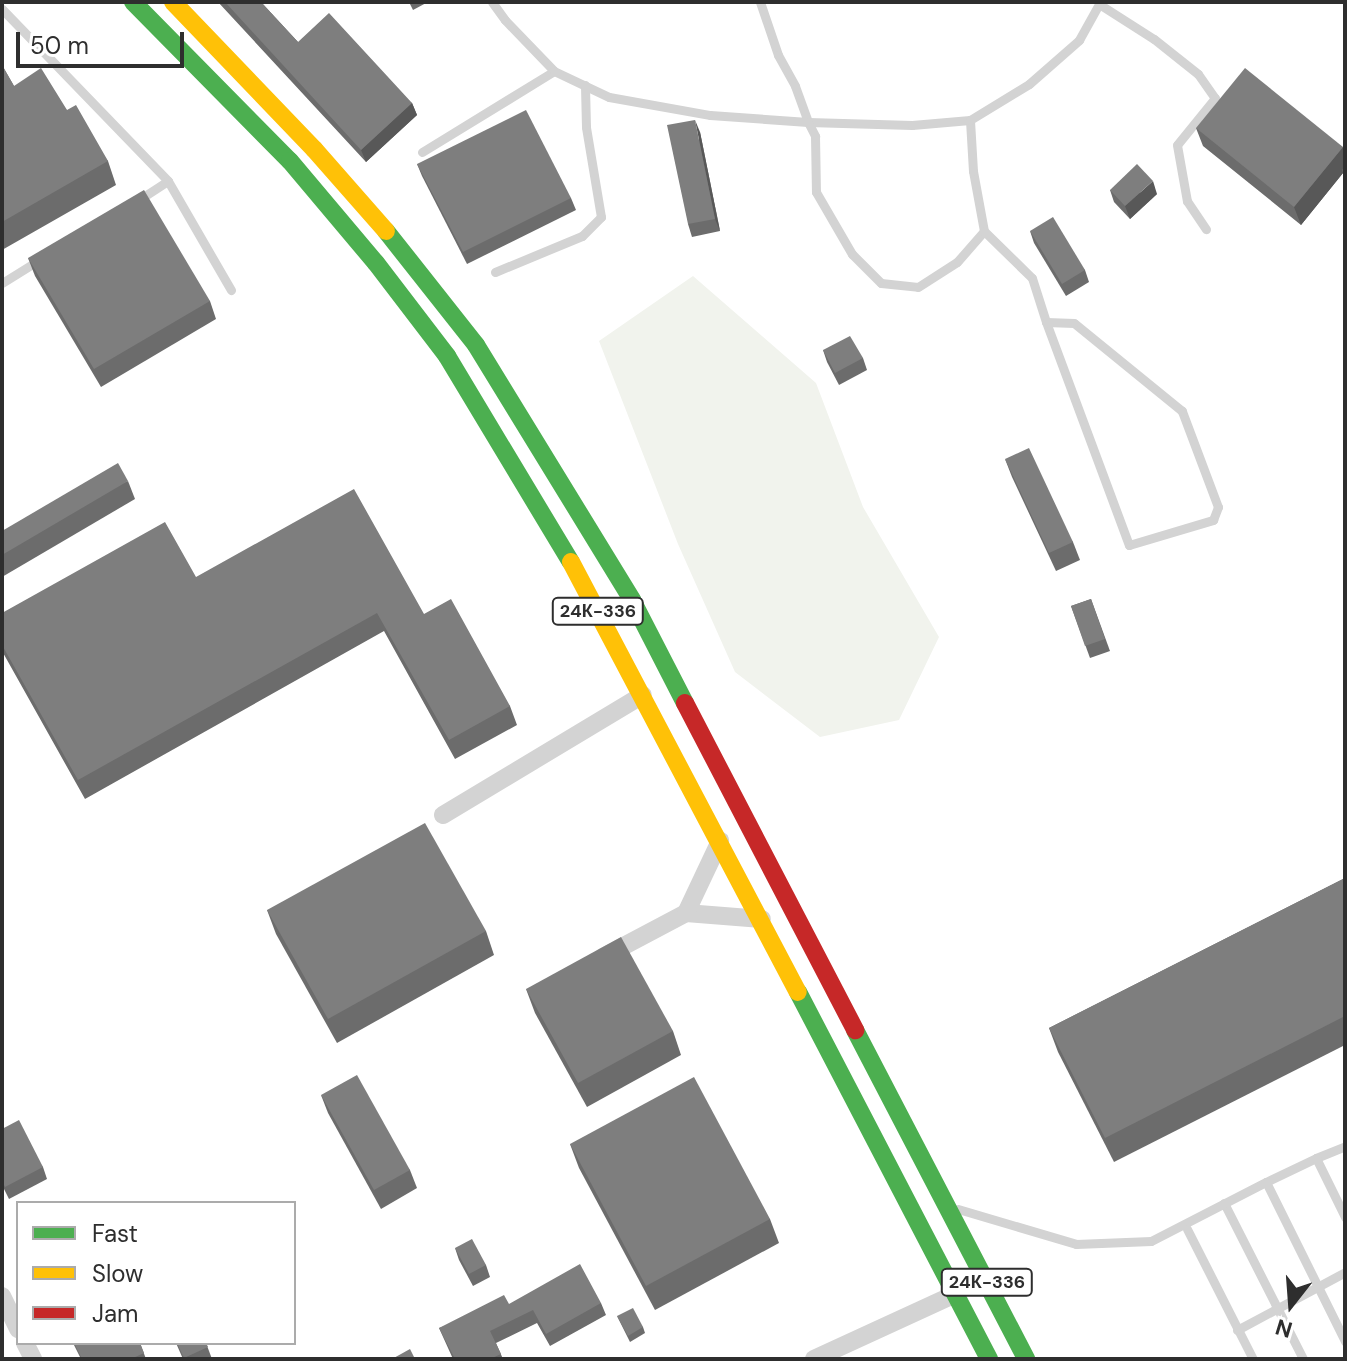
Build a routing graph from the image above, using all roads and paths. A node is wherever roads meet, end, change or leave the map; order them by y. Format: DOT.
graph roads {
  1 [pos="133,2"];
  2 [pos="173,2"];
  3 [pos="492,2"];
  4 [pos="760,2"];
  5 [pos="1098,3"];
  6 [pos="2,9"];
  7 [pos="554,71"];
  8 [pos="585,85"];
  9 [pos="970,120"];
  10 [pos="808,122"];
  11 [pos="422,152"];
  12 [pos="168,181"];
  13 [pos="130,205"];
  14 [pos="1206,229"];
  15 [pos="984,231"];
  16 [pos="53,252"];
  17 [pos="495,272"];
  18 [pos="2,283"];
  19 [pos="231,290"];
  20 [pos="1046,322"];
  21 [pos="643,695"];
  22 [pos="443,815"];
  23 [pos="720,841"];
  24 [pos="686,913"];
  25 [pos="762,919"];
  26 [pos="589,964"];
  27 [pos="1345,1146"];
  28 [pos="1316,1158"];
  29 [pos="1266,1182"];
  30 [pos="1224,1203"];
  31 [pos="947,1206"];
  32 [pos="1345,1217"];
  33 [pos="1187,1229"];
  34 [pos="1345,1272"];
  35 [pos="1316,1288"];
  36 [pos="955,1294"];
  37 [pos="2,1296"];
  38 [pos="1276,1309"];
  39 [pos="16,1325"];
  40 [pos="1237,1330"];
  41 [pos="1345,1341"];
  42 [pos="814,1359"];
  43 [pos="989,1359"];
  44 [pos="1026,1359"];
  45 [pos="1253,1359"];
  46 [pos="1303,1359"];
  1 -- 21 [label="main road, 24К-336"];
  2 -- 31 [label="main road, 24К-336"];
  3 -- 7 [label="lane"];
  4 -- 10 [label="lane"];
  5 -- 9 [label="lane"];
  5 -- 14 [label="lane"];
  6 -- 12 [label="lane"];
  7 -- 8 [label="lane"];
  7 -- 11 [label="lane"];
  8 -- 10 [label="lane"];
  8 -- 17 [label="lane"];
  9 -- 10 [label="lane"];
  9 -- 15 [label="lane"];
  10 -- 15 [label="lane"];
  12 -- 13 [label="lane"];
  12 -- 19 [label="lane"];
  15 -- 20 [label="lane"];
  16 -- 18 [label="lane"];
  20 -- 20 [label="lane"];
  21 -- 22 [label="street"];
  21 -- 23 [label="main road, 24К-336"];
  23 -- 24 [label="street"];
  23 -- 25 [label="main road, 24К-336"];
  24 -- 25 [label="street"];
  24 -- 26 [label="street"];
  25 -- 36 [label="main road, 24К-336"];
  27 -- 28 [label="lane"];
  28 -- 29 [label="lane"];
  28 -- 32 [label="lane"];
  29 -- 30 [label="lane"];
  29 -- 35 [label="lane"];
  30 -- 31 [label="lane"];
  30 -- 38 [label="lane"];
  31 -- 44 [label="main road, 24К-336"];
  33 -- 40 [label="lane"];
  34 -- 35 [label="lane"];
  35 -- 38 [label="lane"];
  35 -- 41 [label="lane"];
  36 -- 42 [label="street"];
  36 -- 43 [label="main road, 24К-336"];
  37 -- 39 [label="street"];
  38 -- 40 [label="lane"];
  38 -- 46 [label="lane"];
  40 -- 45 [label="lane"];
}
